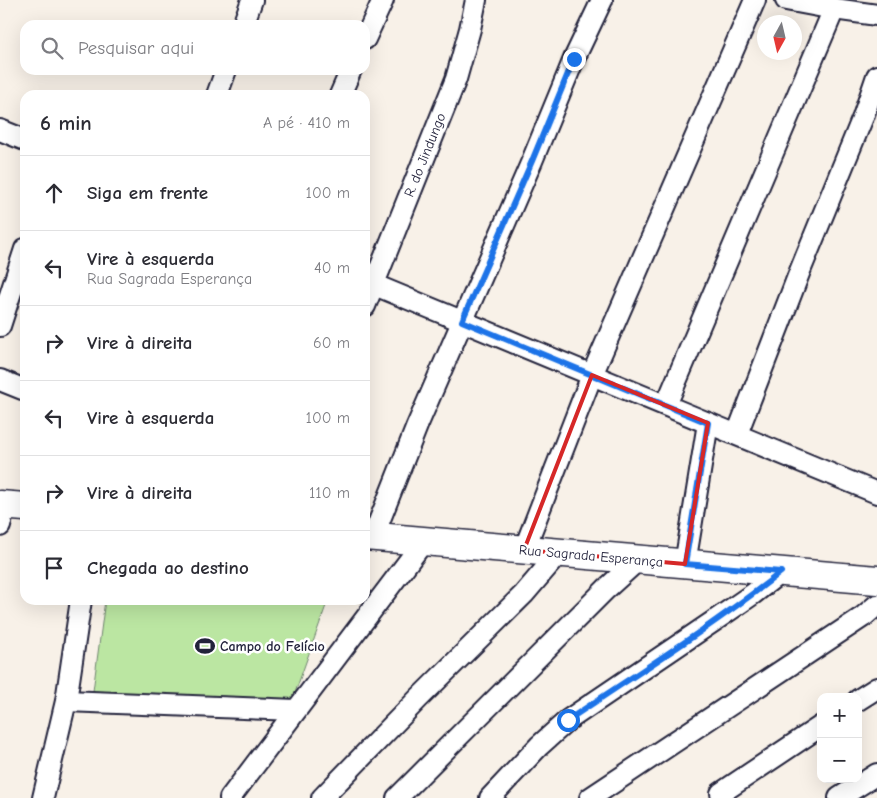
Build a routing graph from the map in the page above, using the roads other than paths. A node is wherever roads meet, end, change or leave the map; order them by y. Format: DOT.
graph roads {
  1 [pos="252,0"];
  2 [pos="382,0"];
  3 [pos="476,0"];
  4 [pos="602,0"];
  5 [pos="755,0"];
  6 [pos="786,0"];
  7 [pos="834,9"];
  8 [pos="877,15"];
  9 [pos="245,20"];
  10 [pos="370,28"];
  11 [pos="224,75"];
  12 [pos="349,75"];
  13 [pos="877,76"];
  14 [pos="219,90"];
  15 [pos="342,90"];
  16 [pos="0,130"];
  17 [pos="20,138"];
  18 [pos="370,281"];
  19 [pos="370,283"];
  20 [pos="19,290"];
  21 [pos="462,321"];
  22 [pos="0,326"];
  23 [pos="592,375"];
  24 [pos="0,380"];
  25 [pos="20,388"];
  26 [pos="666,405"];
  27 [pos="708,423"];
  28 [pos="737,434"];
  29 [pos="877,493"];
  30 [pos="370,535"];
  31 [pos="370,537"];
  32 [pos="424,541"];
  33 [pos="524,550"];
  34 [pos="559,553"];
  35 [pos="639,559"];
  36 [pos="685,564"];
  37 [pos="781,572"];
  38 [pos="877,580"];
  39 [pos="80,605"];
  40 [pos="877,605"];
  41 [pos="877,688"];
  42 [pos="862,697"];
  43 [pos="66,701"];
  44 [pos="296,710"];
  45 [pos="817,729"];
  46 [pos="877,774"];
  47 [pos="721,793"];
  48 [pos="43,798"];
  49 [pos="230,798"];
  50 [pos="322,798"];
  51 [pos="397,798"];
  52 [pos="490,798"];
  53 [pos="590,798"];
  54 [pos="839,798"];
  1 -- 9 [label="street"];
  2 -- 10 [label="street"];
  3 -- 18 [label="street, R. do Jindungo"];
  4 -- 21 [label="street"];
  5 -- 23 [label="street"];
  6 -- 7 [label="street"];
  7 -- 8 [label="street"];
  7 -- 26 [label="street"];
  11 -- 14 [label="street"];
  12 -- 15 [label="street"];
  13 -- 28 [label="street"];
  16 -- 17 [label="street"];
  19 -- 21 [label="street"];
  20 -- 22 [label="street"];
  21 -- 23 [label="street"];
  21 -- 30 [label="street"];
  23 -- 26 [label="street"];
  23 -- 33 [label="street"];
  24 -- 25 [label="street"];
  26 -- 27 [label="street"];
  27 -- 28 [label="street"];
  27 -- 36 [label="street"];
  28 -- 29 [label="street"];
  31 -- 32 [label="street, Rua Sagrada Esperança"];
  32 -- 33 [label="street, Rua Sagrada Esperança"];
  32 -- 44 [label="street"];
  33 -- 34 [label="street, Rua Sagrada Esperança"];
  34 -- 35 [label="street, Rua Sagrada Esperança"];
  34 -- 50 [label="street"];
  35 -- 36 [label="street, Rua Sagrada Esperança"];
  35 -- 51 [label="street"];
  36 -- 37 [label="street, Rua Sagrada Esperança"];
  37 -- 38 [label="street, Rua Sagrada Esperança"];
  37 -- 52 [label="street"];
  39 -- 43 [label="street"];
  40 -- 53 [label="street"];
  41 -- 42 [label="street"];
  43 -- 44 [label="street"];
  43 -- 48 [label="street"];
  44 -- 49 [label="street"];
  45 -- 47 [label="street"];
  46 -- 54 [label="street"];
}
